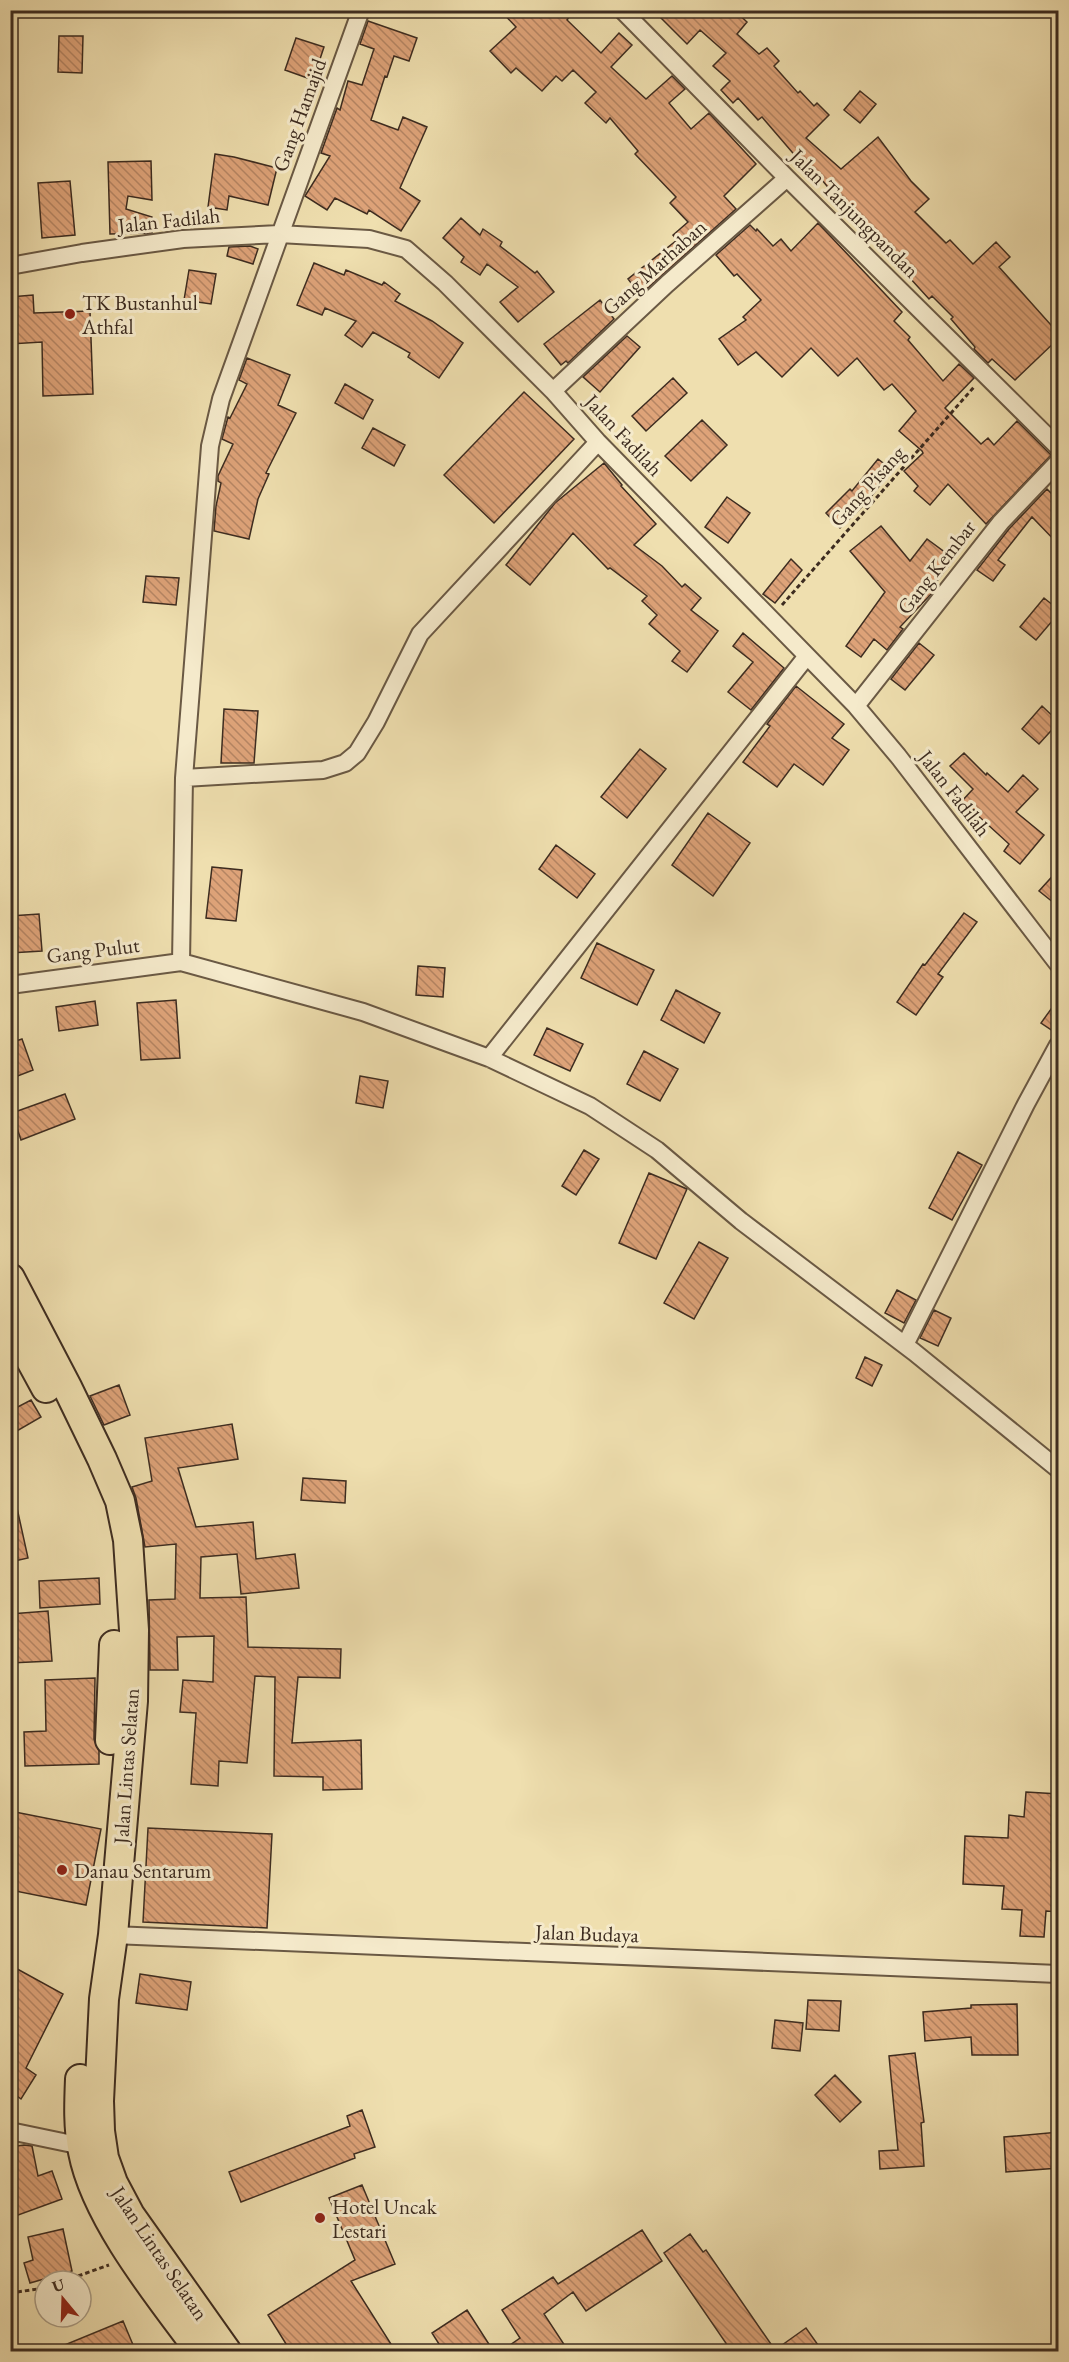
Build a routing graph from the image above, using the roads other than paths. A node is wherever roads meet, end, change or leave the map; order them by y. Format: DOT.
graph roads {
  1 [pos="361,10"];
  2 [pos="622,10"];
  3 [pos="787,178"];
  4 [pos="279,234"];
  5 [pos="10,266"];
  6 [pos="553,391"];
  7 [pos="598,442"];
  8 [pos="1059,447"];
  9 [pos="1059,462"];
  10 [pos="807,656"];
  11 [pos="856,706"];
  12 [pos="184,778"];
  13 [pos="181,962"];
  14 [pos="1059,964"];
  15 [pos="10,984"];
  16 [pos="1059,1045"];
  17 [pos="489,1058"];
  18 [pos="10,1278"];
  19 [pos="10,1322"];
  20 [pos="905,1345"];
  21 [pos="1059,1469"];
  22 [pos="113,1935"];
  23 [pos="1059,1974"];
  24 [pos="10,2131"];
  25 [pos="82,2146"];
  26 [pos="201,2352"];
  27 [pos="227,2352"];
  1 -- 4 [label="street, Gang Hamajid"];
  2 -- 3 [label="street, Jalan Tanjungpandan"];
  3 -- 6 [label="street, Gang Marhaban"];
  3 -- 8 [label="street, Jalan Tanjungpandan"];
  4 -- 5 [label="street, Jalan Fadilah"];
  4 -- 6 [label="street, Jalan Fadilah"];
  4 -- 12 [label="street, Gang Hamajid"];
  6 -- 7 [label="street, Jalan Fadilah"];
  7 -- 10 [label="street, Jalan Fadilah"];
  7 -- 12 [label="street"];
  9 -- 11 [label="street, Gang Kembar"];
  10 -- 11 [label="street, Jalan Fadilah"];
  10 -- 17 [label="street"];
  11 -- 14 [label="street, Jalan Fadilah"];
  12 -- 13 [label="street, Gang Hamajid"];
  13 -- 15 [label="street, Gang Pulut"];
  13 -- 17 [label="street"];
  16 -- 20 [label="street"];
  17 -- 20 [label="street"];
  18 -- 22 [label="highway, Jalan Lintas Selatan"];
  19 -- 25 [label="highway, Jalan Lintas Selatan"];
  20 -- 21 [label="street"];
  22 -- 23 [label="street, Jalan Budaya"];
  22 -- 27 [label="highway, Jalan Lintas Selatan"];
  24 -- 25 [label="street"];
  25 -- 26 [label="highway, Jalan Lintas Selatan"];
}
